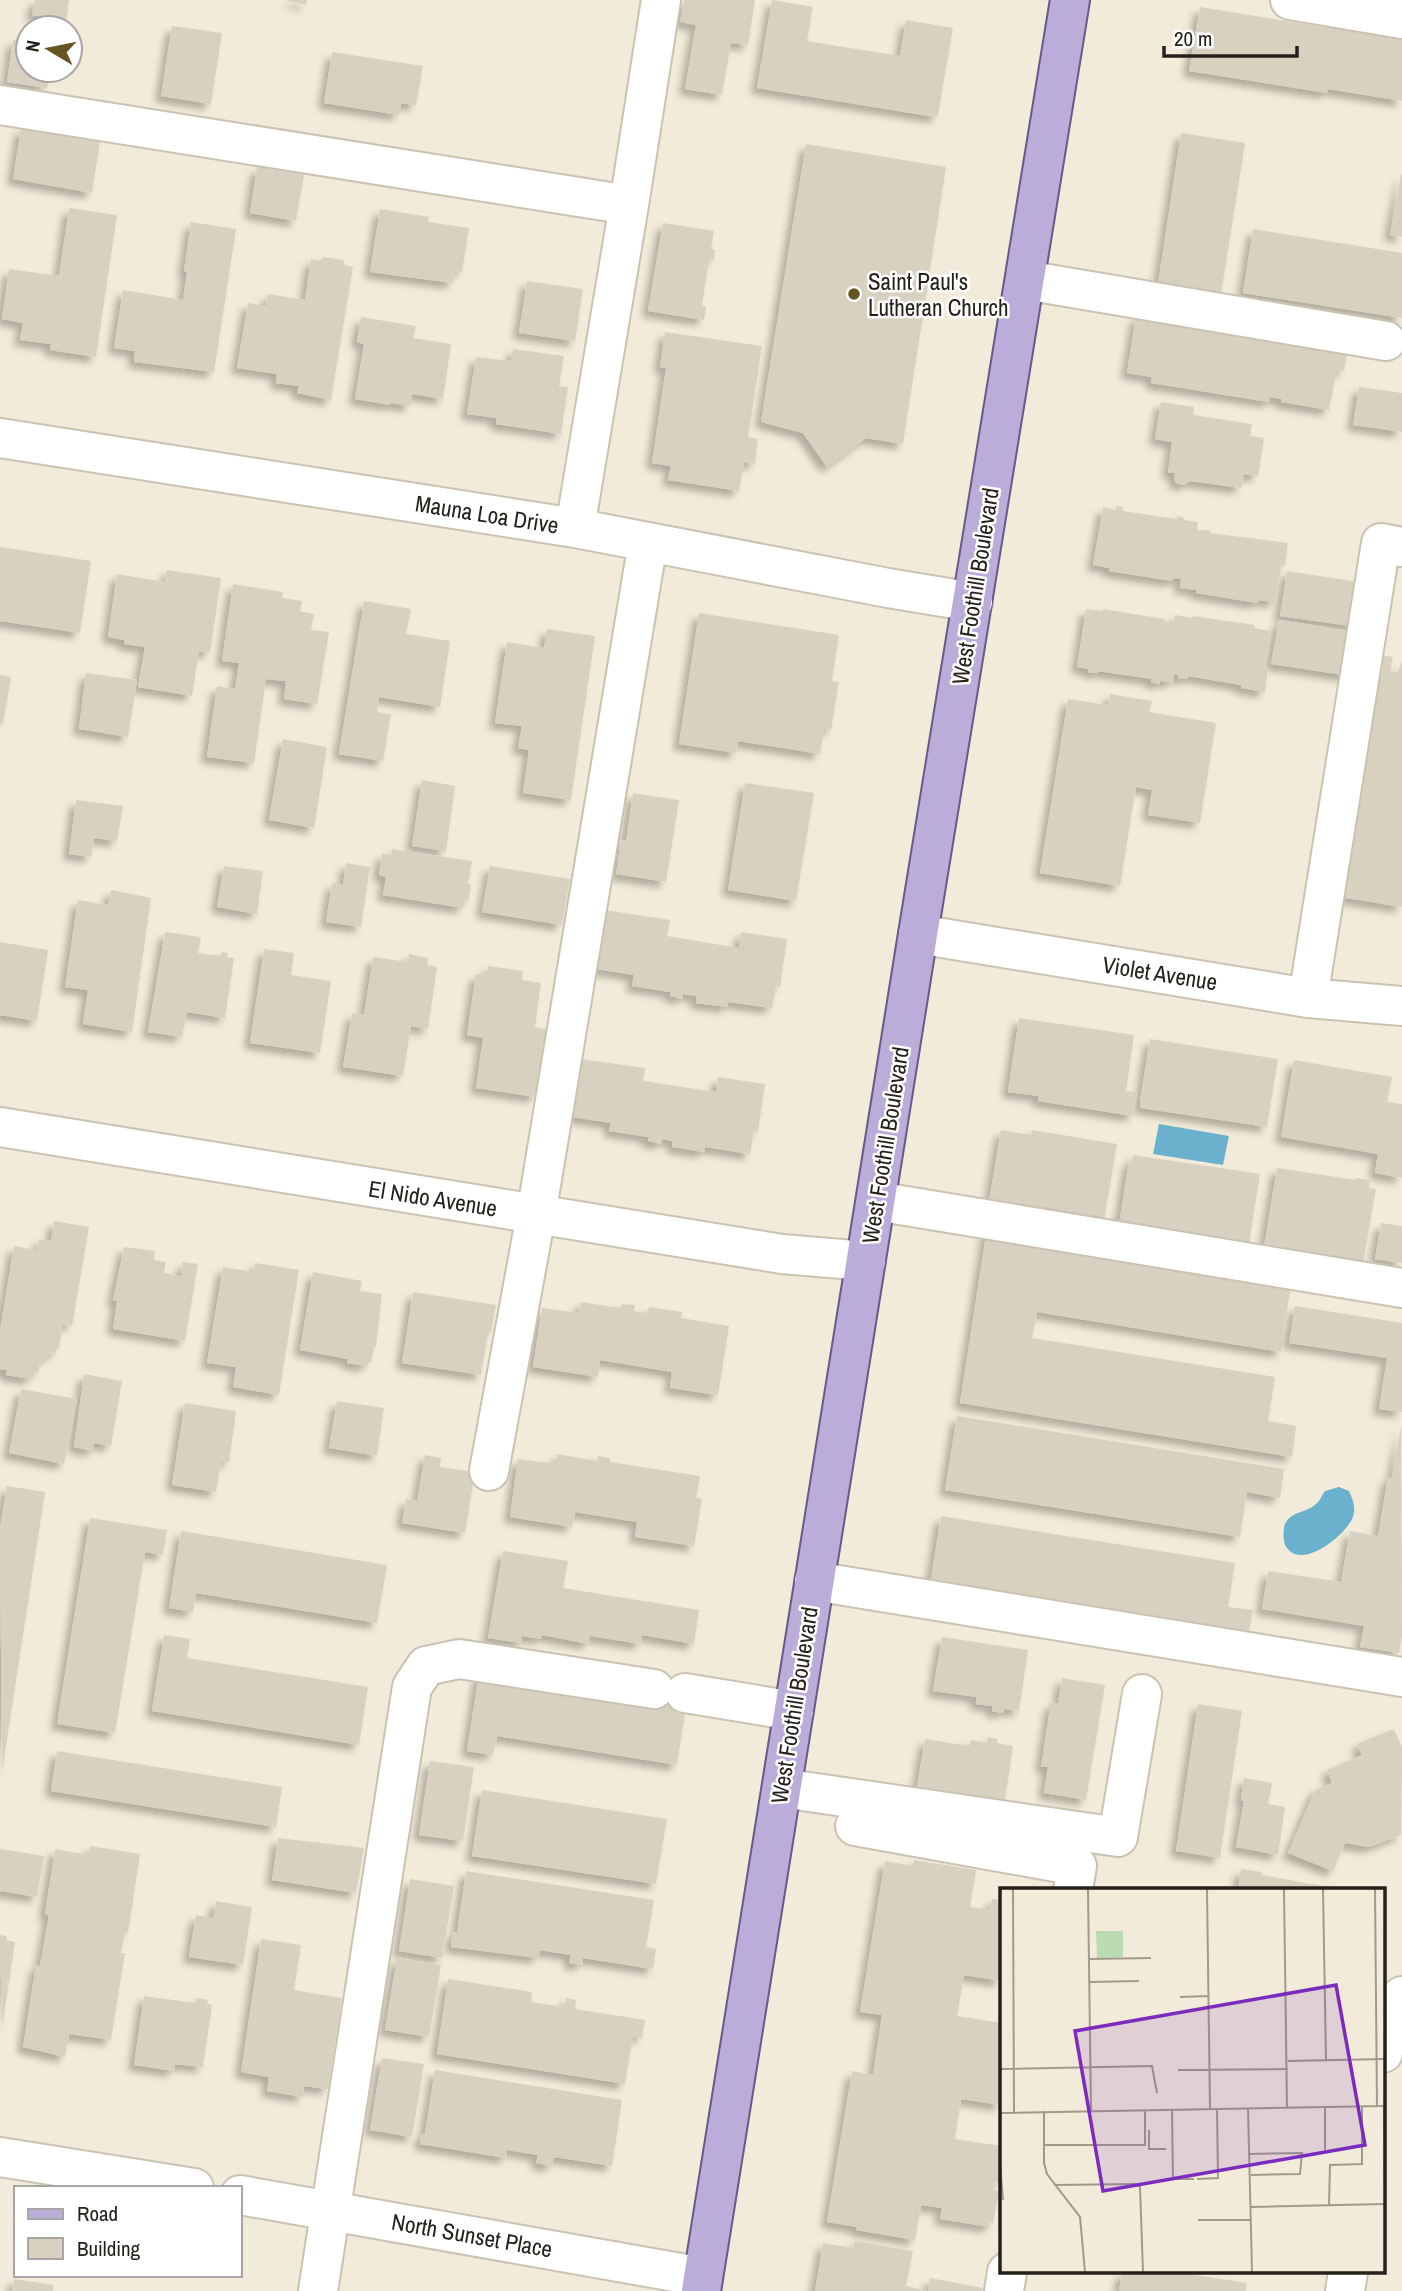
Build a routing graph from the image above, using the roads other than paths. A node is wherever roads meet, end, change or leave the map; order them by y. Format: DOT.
graph roads {
  1 [pos="661,0"];
  2 [pos="1070,0"];
  3 [pos="1290,0"];
  4 [pos="1402,19"];
  5 [pos="0,105"];
  6 [pos="629,205"];
  7 [pos="1025,280"];
  8 [pos="1386,341"];
  9 [pos="0,438"];
  10 [pos="575,528"];
  11 [pos="648,542"];
  12 [pos="1402,547"];
  13 [pos="973,602"];
  14 [pos="918,934"];
  15 [pos="1308,998"];
  16 [pos="1402,1006"];
  17 [pos="0,1127"];
  18 [pos="876,1201"];
  19 [pos="536,1215"];
  20 [pos="866,1262"];
  21 [pos="1402,1288"];
  22 [pos="489,1471"];
  23 [pos="814,1581"];
  24 [pos="1402,1677"];
  25 [pos="1142,1694"];
  26 [pos="794,1711"];
  27 [pos="779,1802"];
  28 [pos="1073,1888"];
  29 [pos="1402,1996"];
  30 [pos="1384,2046"];
  31 [pos="0,2157"];
  32 [pos="181,2186"];
  33 [pos="242,2195"];
  34 [pos="331,2209"];
  35 [pos="702,2284"];
  36 [pos="318,2291"];
  1 -- 6 [label="street"];
  2 -- 7 [label="main road, West Foothill Boulevard"];
  3 -- 4 [label="street"];
  5 -- 6 [label="street"];
  6 -- 10 [label="street"];
  7 -- 8 [label="street"];
  7 -- 13 [label="main road, West Foothill Boulevard"];
  9 -- 10 [label="street, Mauna Loa Drive"];
  10 -- 11 [label="street, Mauna Loa Drive"];
  11 -- 13 [label="street, Mauna Loa Drive"];
  11 -- 19 [label="street"];
  12 -- 15 [label="street"];
  13 -- 14 [label="main road, West Foothill Boulevard"];
  14 -- 15 [label="street, Violet Avenue"];
  14 -- 18 [label="main road, West Foothill Boulevard"];
  15 -- 16 [label="street, Violet Avenue"];
  17 -- 19 [label="street, El Nido Avenue"];
  18 -- 20 [label="main road, West Foothill Boulevard"];
  18 -- 21 [label="street"];
  19 -- 20 [label="street, El Nido Avenue"];
  19 -- 22 [label="street"];
  20 -- 23 [label="main road, West Foothill Boulevard"];
  23 -- 24 [label="street"];
  23 -- 26 [label="main road, West Foothill Boulevard"];
  25 -- 27 [label="street"];
  26 -- 27 [label="main road, West Foothill Boulevard"];
  26 -- 34 [label="street"];
  27 -- 28 [label="street"];
  27 -- 35 [label="main road, West Foothill Boulevard"];
  29 -- 30 [label="street"];
  31 -- 32 [label="street"];
  33 -- 34 [label="street, North Sunset Place"];
  34 -- 35 [label="street, North Sunset Place"];
  34 -- 36 [label="street"];
}
